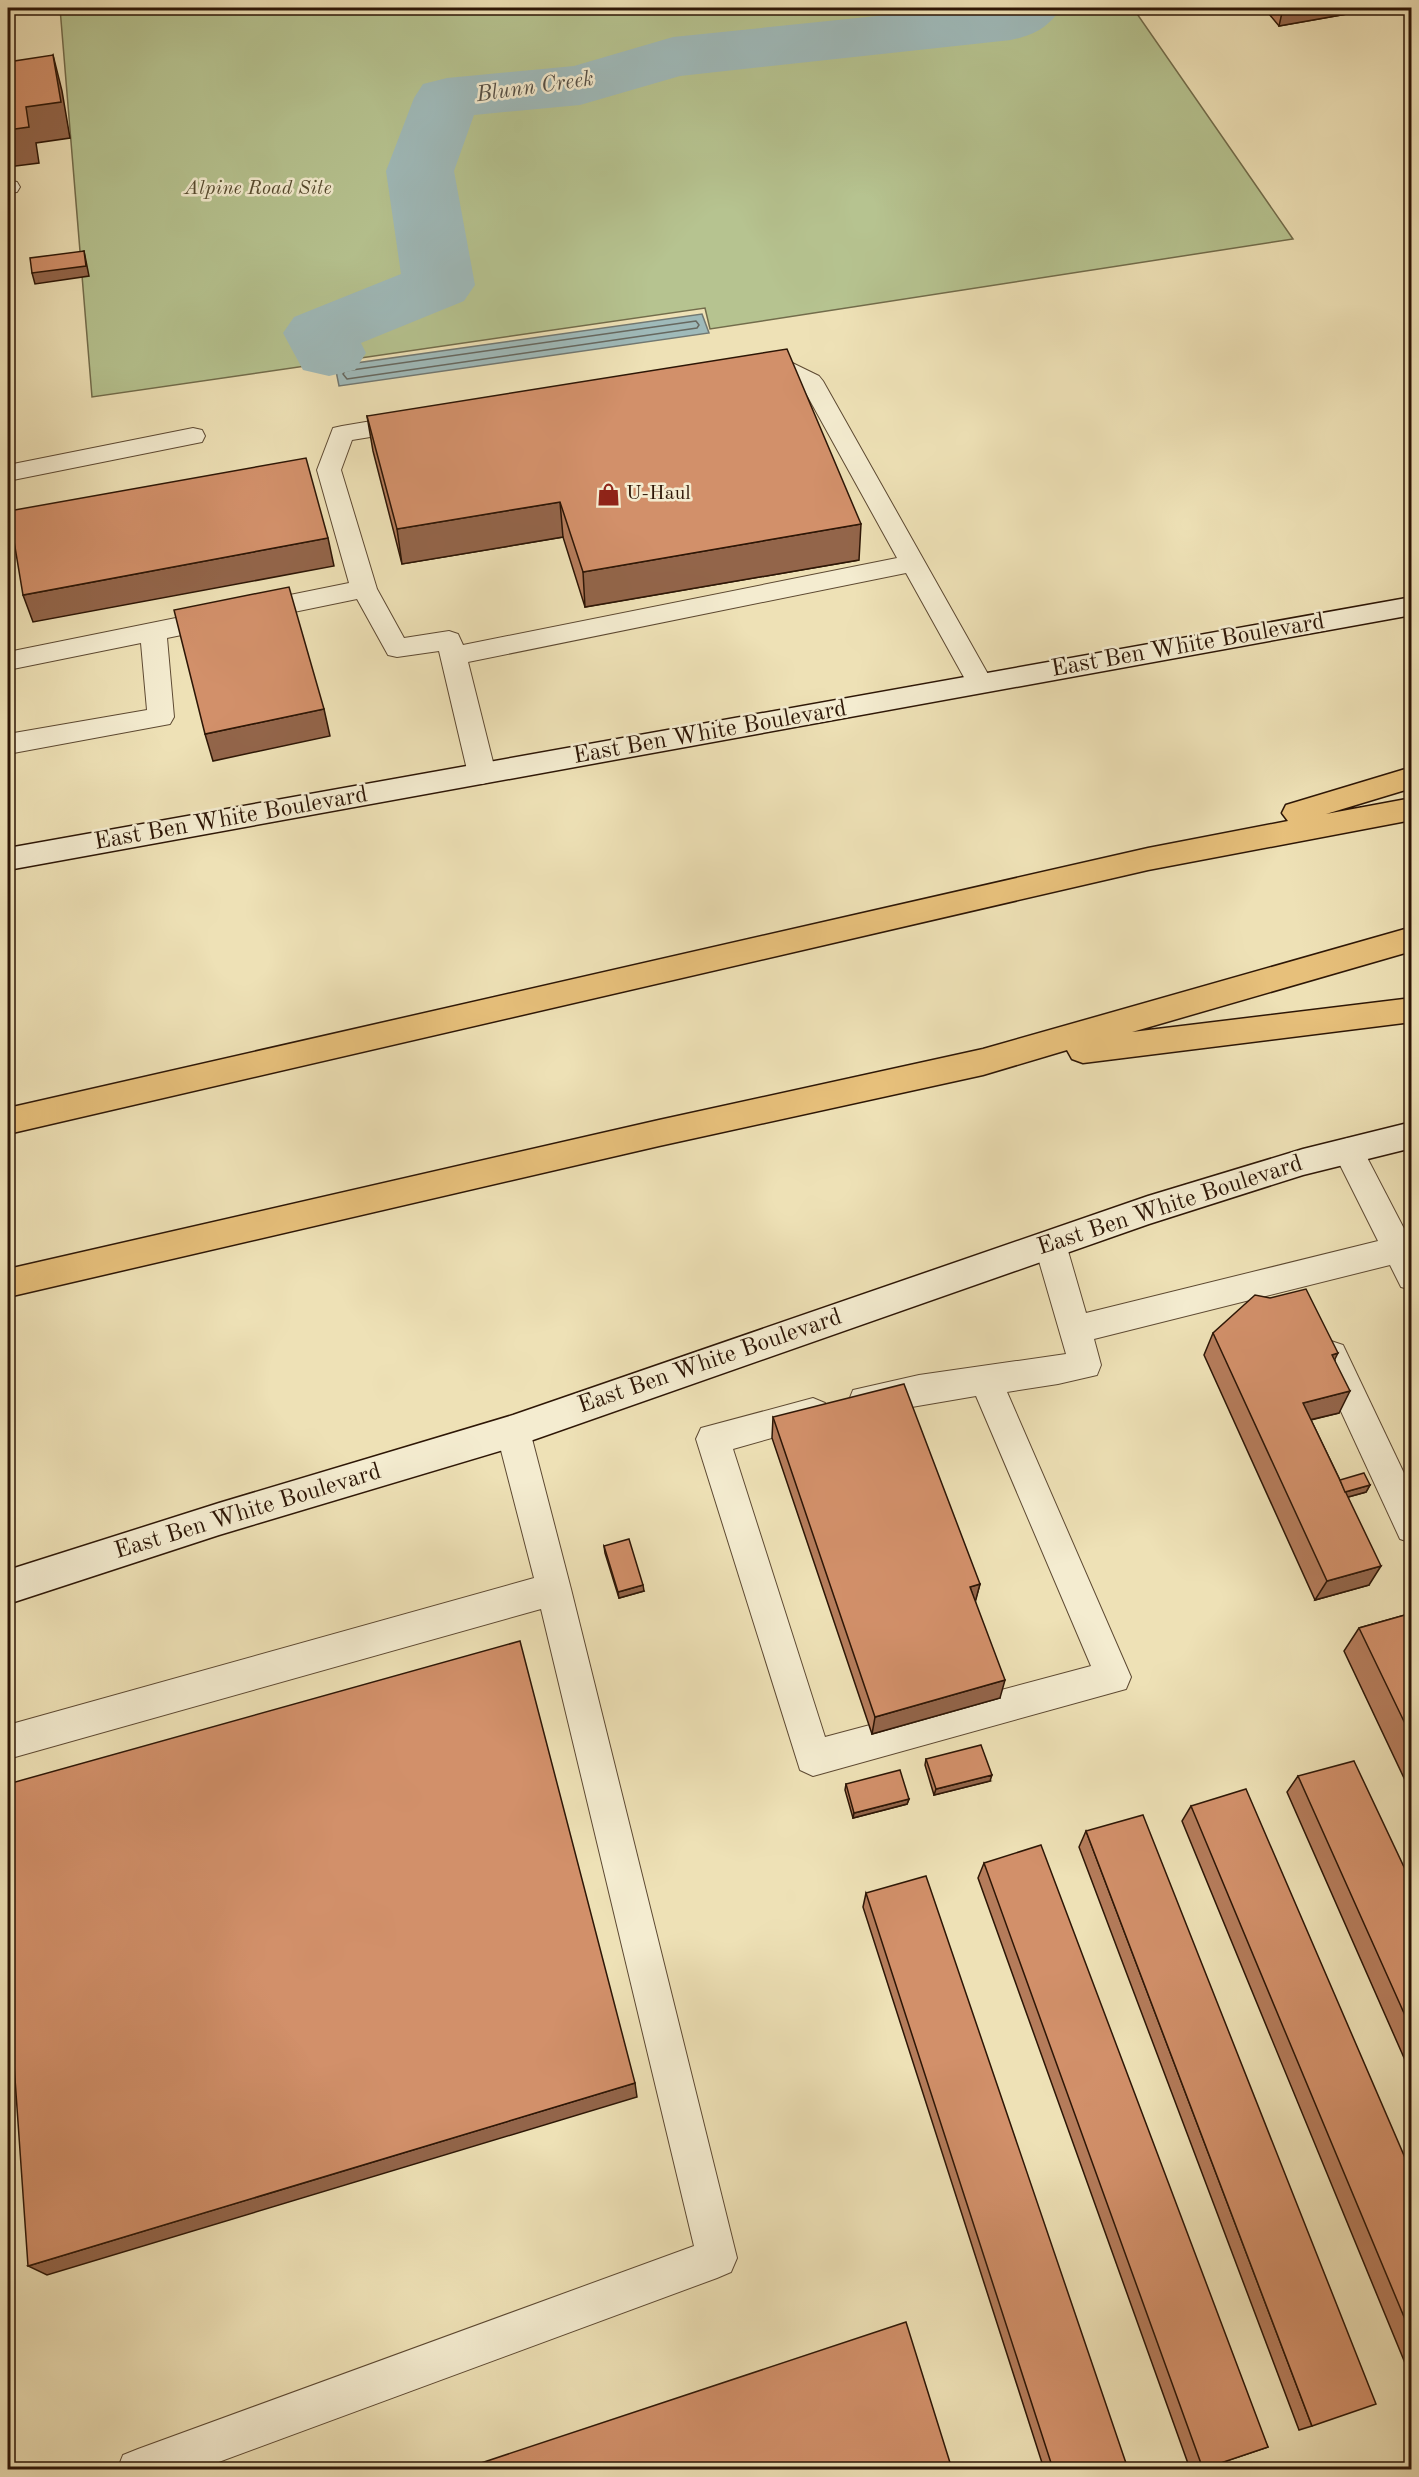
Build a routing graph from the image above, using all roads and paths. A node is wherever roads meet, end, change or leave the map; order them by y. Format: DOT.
graph roads {
  1 [pos="730,369"];
  2 [pos="437,418"];
  3 [pos="193,436"];
  4 [pos="8,473"];
  5 [pos="913,563"];
  6 [pos="364,589"];
  7 [pos="1412,606"];
  8 [pos="153,632"];
  9 [pos="453,656"];
  10 [pos="8,661"];
  11 [pos="980,683"];
  12 [pos="8,744"];
  13 [pos="483,774"];
  14 [pos="1412,777"];
  15 [pos="1412,809"];
  16 [pos="8,859"];
  17 [pos="1148,859"];
  18 [pos="1412,939"];
  19 [pos="1412,1010"];
  20 [pos="983,1062"];
  21 [pos="8,1121"];
  22 [pos="1412,1135"];
  23 [pos="1348,1151"];
  24 [pos="1050,1244"];
  25 [pos="1396,1250"];
  26 [pos="1294,1275"];
  27 [pos="1412,1277"];
  28 [pos="8,1282"];
  29 [pos="1076,1329"];
  30 [pos="985,1379"];
  31 [pos="513,1431"];
  32 [pos="1412,1528"];
  33 [pos="8,1587"];
  34 [pos="554,1588"];
  35 [pos="8,1742"];
  36 [pos="138,2469"];
  1 -- 5 [label="lane"];
  2 -- 6 [label="lane"];
  3 -- 4 [label="lane"];
  5 -- 9 [label="lane"];
  5 -- 11 [label="lane"];
  6 -- 8 [label="lane"];
  6 -- 9 [label="lane"];
  7 -- 11 [label="main road, East Ben White Boulevard"];
  8 -- 10 [label="lane"];
  8 -- 12 [label="lane"];
  9 -- 13 [label="lane"];
  11 -- 13 [label="main road, East Ben White Boulevard"];
  13 -- 16 [label="main road, East Ben White Boulevard"];
  14 -- 17 [label="highway"];
  15 -- 17 [label="highway"];
  17 -- 21 [label="highway"];
  18 -- 20 [label="highway"];
  19 -- 20 [label="highway"];
  20 -- 28 [label="highway"];
  22 -- 23 [label="main road, East Ben White Boulevard"];
  23 -- 24 [label="main road, East Ben White Boulevard"];
  23 -- 25 [label="lane"];
  24 -- 29 [label="lane"];
  24 -- 31 [label="main road, East Ben White Boulevard"];
  25 -- 26 [label="lane"];
  25 -- 27 [label="lane"];
  26 -- 29 [label="lane"];
  26 -- 32 [label="lane"];
  29 -- 30 [label="lane"];
  30 -- 30 [label="lane"];
  31 -- 33 [label="main road, East Ben White Boulevard"];
  31 -- 34 [label="lane"];
  34 -- 35 [label="lane"];
  34 -- 36 [label="lane"];
}
